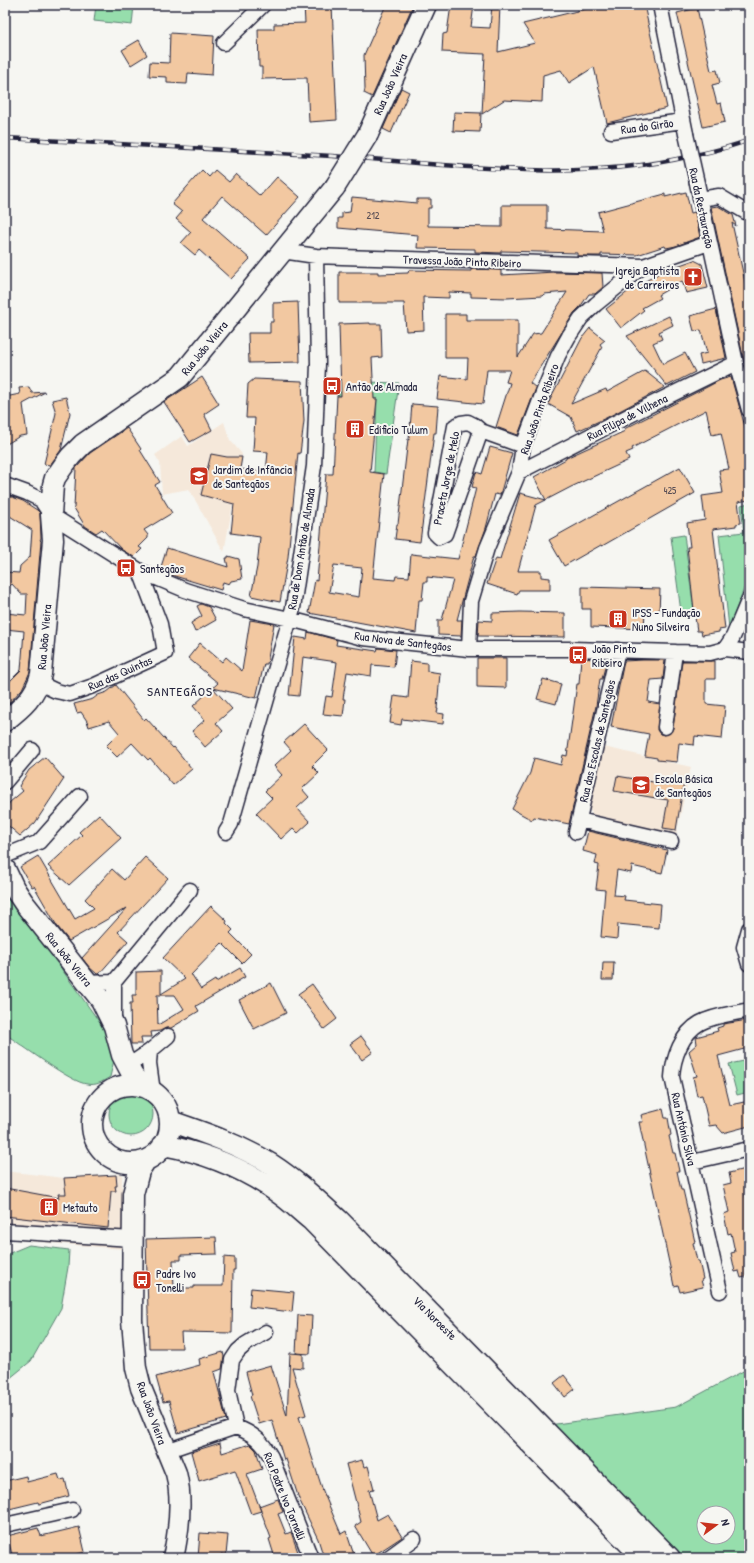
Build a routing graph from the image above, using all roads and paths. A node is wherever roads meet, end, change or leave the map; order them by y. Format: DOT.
graph roads {
  1 [pos="263,5"];
  2 [pos="426,5"];
  3 [pos="660,5"];
  4 [pos="224,43"];
  5 [pos="684,128"];
  6 [pos="610,131"];
  7 [pos="700,199"];
  8 [pos="749,214"];
  9 [pos="709,243"];
  10 [pos="282,251"];
  11 [pos="316,256"];
  12 [pos="643,266"];
  13 [pos="736,363"];
  14 [pos="749,410"];
  15 [pos="481,431"];
  16 [pos="523,446"];
  17 [pos="519,472"];
  18 [pos="5,485"];
  19 [pos="51,515"];
  20 [pos="140,572"];
  21 [pos="749,599"];
  22 [pos="290,619"];
  23 [pos="469,649"];
  24 [pos="725,649"];
  25 [pos="618,650"];
  26 [pos="675,652"];
  27 [pos="749,652"];
  28 [pos="39,683"];
  29 [pos="5,721"];
  30 [pos="665,726"];
  31 [pos="32,750"];
  32 [pos="5,782"];
  33 [pos="80,796"];
  34 [pos="226,832"];
  35 [pos="671,840"];
  36 [pos="5,856"];
  37 [pos="5,869"];
  38 [pos="190,890"];
  39 [pos="749,929"];
  40 [pos="749,964"];
  41 [pos="114,982"];
  42 [pos="87,983"];
  43 [pos="749,1010"];
  44 [pos="114,1026"];
  45 [pos="168,1036"];
  46 [pos="150,1051"];
  47 [pos="125,1060"];
  48 [pos="113,1089"];
  49 [pos="147,1089"];
  50 [pos="170,1121"];
  51 [pos="163,1145"];
  52 [pos="749,1149"];
  53 [pos="116,1160"];
  54 [pos="146,1160"];
  55 [pos="692,1162"];
  56 [pos="133,1194"];
  57 [pos="5,1232"];
  58 [pos="132,1239"];
  59 [pos="720,1292"];
  60 [pos="266,1332"];
  61 [pos="236,1427"];
  62 [pos="166,1451"];
  63 [pos="72,1510"];
  64 [pos="5,1525"];
  65 [pos="414,1539"];
  66 [pos="173,1558"];
  67 [pos="311,1558"];
  68 [pos="388,1558"];
  69 [pos="643,1558"];
  70 [pos="670,1558"];
  1 -- 4 [label="street"];
  2 -- 10 [label="street, Rua João Vieira, bridge"];
  3 -- 5 [label="street, Rua da Restauração"];
  5 -- 6 [label="street, Rua do Girão"];
  5 -- 7 [label="street, Rua da Restauração, bridge"];
  7 -- 8 [label="street"];
  7 -- 9 [label="street, Rua da Restauração"];
  9 -- 12 [label="street, Rua João Pinto Ribeiro"];
  9 -- 13 [label="street, Rua da Restauração"];
  10 -- 11 [label="street, Travessa João Pinto Ribeiro"];
  10 -- 19 [label="street, Rua João Vieira"];
  11 -- 12 [label="street, Travessa João Pinto Ribeiro"];
  11 -- 22 [label="street, Rua de Dom Antão de Almada"];
  12 -- 16 [label="street, Rua João Pinto Ribeiro"];
  13 -- 14 [label="street, Rua da Restauração"];
  13 -- 17 [label="street, Rua Filipa de Vilhena"];
  15 -- 15 [label="street, Praceta Jorge de Melo"];
  15 -- 16 [label="street, Praceta Jorge de Melo"];
  16 -- 17 [label="street, Rua João Pinto Ribeiro"];
  17 -- 23 [label="street, Rua João Pinto Ribeiro"];
  18 -- 19 [label="street"];
  19 -- 20 [label="street, Rua Nova de Santegãos"];
  19 -- 28 [label="street, Rua João Vieira"];
  20 -- 22 [label="street, Rua Nova de Santegãos"];
  20 -- 28 [label="street, Rua das Quintas"];
  21 -- 24 [label="street"];
  22 -- 23 [label="street, Rua Nova de Santegãos"];
  22 -- 34 [label="street, Rua de Dom Antão de Almada"];
  23 -- 25 [label="street, Rua Nova de Santegãos"];
  24 -- 26 [label="street, Rua Nova de Santegãos"];
  24 -- 27 [label="street, Rua Nova de Santegãos"];
  25 -- 26 [label="street, Rua Nova de Santegãos"];
  25 -- 35 [label="street, Rua das Escolas de Santegãos"];
  26 -- 30 [label="street"];
  28 -- 29 [label="street, Rua João Vieira"];
  31 -- 32 [label="street"];
  33 -- 36 [label="street"];
  37 -- 42 [label="street, Rua João Vieira"];
  38 -- 41 [label="street"];
  39 -- 40 [label="street"];
  41 -- 42 [label="street"];
  41 -- 44 [label="street"];
  42 -- 44 [label="street, Rua João Vieira"];
  43 -- 55 [label="street, Rua António Silva"];
  44 -- 47 [label="street, Rua João Vieira"];
  45 -- 46 [label="street"];
  46 -- 47 [label="street"];
  46 -- 49 [label="street"];
  47 -- 48 [label="street, Rua João Vieira"];
  47 -- 49 [label="street, Rua João Vieira"];
  48 -- 49 [label="street"];
  48 -- 53 [label="street"];
  49 -- 50 [label="street"];
  50 -- 51 [label="street"];
  50 -- 70 [label="street, Via Noroeste"];
  51 -- 54 [label="street"];
  51 -- 69 [label="street, Via Noroeste"];
  52 -- 55 [label="street"];
  53 -- 54 [label="street"];
  53 -- 56 [label="street, Rua João Vieira"];
  54 -- 56 [label="street, Rua João Vieira"];
  55 -- 59 [label="street, Rua António Silva"];
  56 -- 58 [label="street, Rua João Vieira"];
  57 -- 58 [label="street"];
  58 -- 62 [label="street, Rua João Vieira"];
  60 -- 61 [label="street"];
  61 -- 62 [label="street"];
  61 -- 67 [label="street, Rua Padre Ivo Tornelli"];
  62 -- 66 [label="street, Rua João Vieira"];
  63 -- 64 [label="street"];
  65 -- 68 [label="street"];
}
